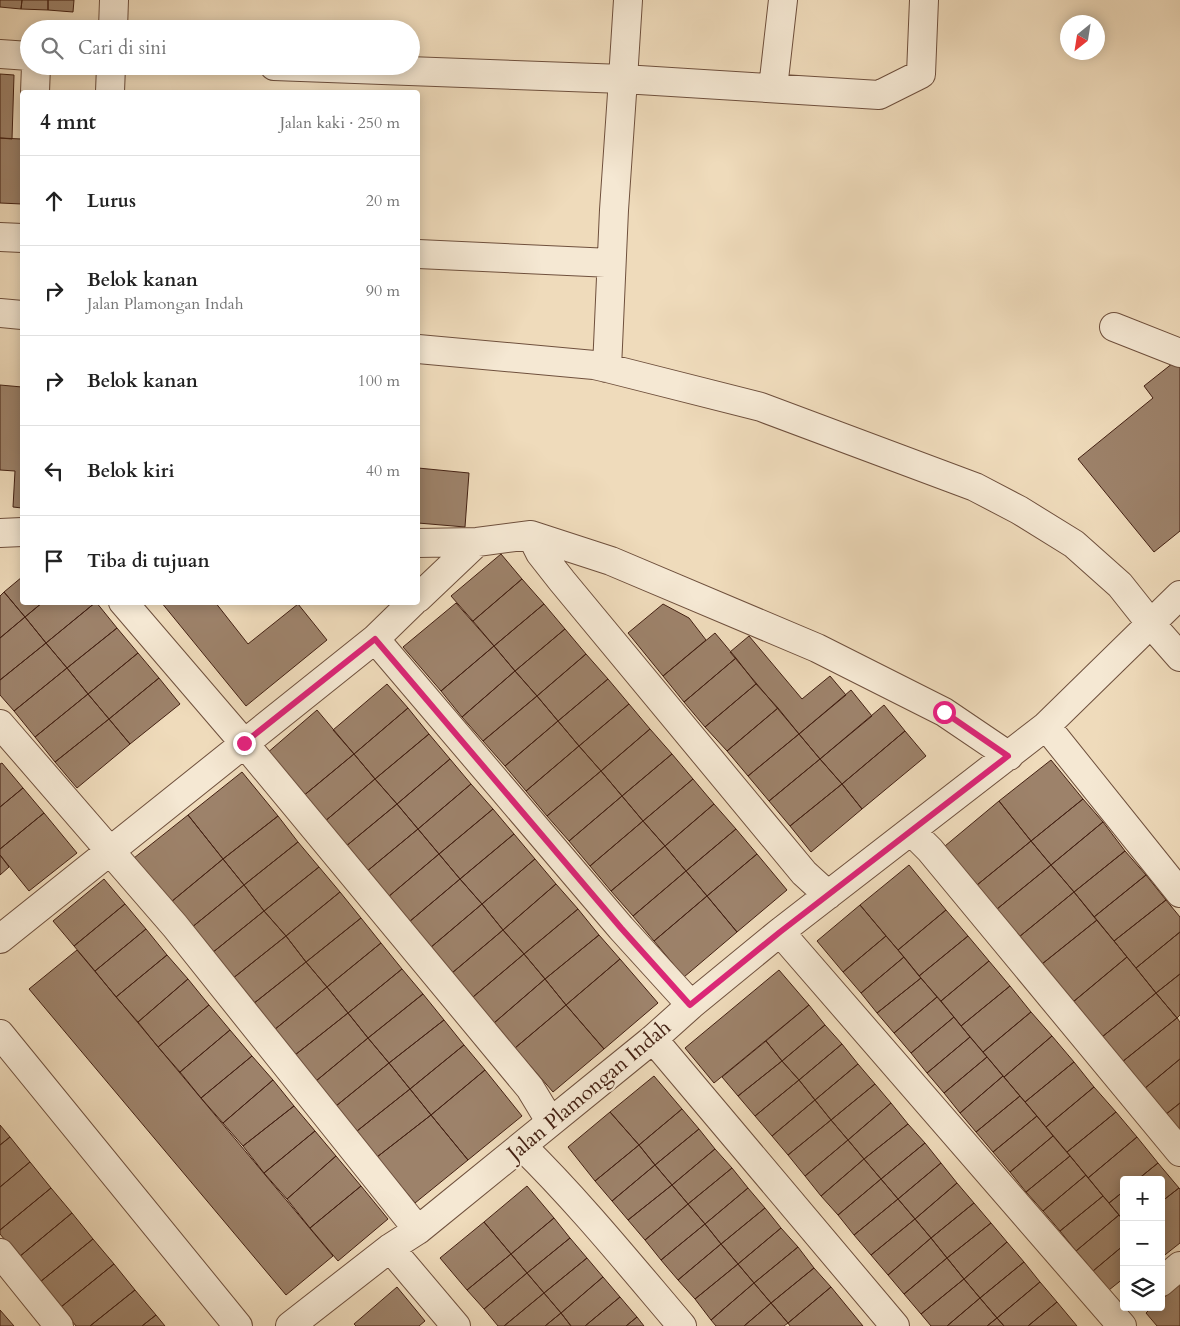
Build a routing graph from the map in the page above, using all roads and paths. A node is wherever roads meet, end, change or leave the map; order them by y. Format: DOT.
graph roads {
  1 [pos="114,0"];
  2 [pos="628,0"];
  3 [pos="783,0"];
  4 [pos="924,0"];
  5 [pos="113,20"];
  6 [pos="0,54"];
  7 [pos="20,55"];
  8 [pos="420,72"];
  9 [pos="36,75"];
  10 [pos="111,75"];
  11 [pos="623,80"];
  12 [pos="773,88"];
  13 [pos="35,90"];
  14 [pos="110,90"];
  15 [pos="0,237"];
  16 [pos="20,238"];
  17 [pos="420,254"];
  18 [pos="611,264"];
  19 [pos="0,313"];
  20 [pos="20,315"];
  21 [pos="1114,327"];
  22 [pos="420,349"];
  23 [pos="1180,353"];
  24 [pos="607,368"];
  25 [pos="20,532"];
  26 [pos="0,533"];
  27 [pos="531,535"];
  28 [pos="477,542"];
  29 [pos="420,543"];
  30 [pos="1180,595"];
  31 [pos="420,596"];
  32 [pos="126,605"];
  33 [pos="410,605"];
  34 [pos="1151,624"];
  35 [pos="375,639"];
  36 [pos="1180,656"];
  37 [pos="0,724"];
  38 [pos="1046,726"];
  39 [pos="244,743"];
  40 [pos="1008,756"];
  41 [pos="912,831"];
  42 [pos="109,852"];
  43 [pos="1180,893"];
  44 [pos="828,896"];
  45 [pos="780,932"];
  46 [pos="0,939"];
  47 [pos="690,1005"];
  48 [pos="0,1034"];
  49 [pos="653,1039"];
  50 [pos="550,1121"];
  51 [pos="522,1146"];
  52 [pos="1180,1152"];
  53 [pos="418,1230"];
  54 [pos="390,1248"];
  55 [pos="0,1254"];
  56 [pos="1180,1266"];
  57 [pos="1165,1279"];
  58 [pos="1119,1320"];
  59 [pos="59,1326"];
  60 [pos="238,1326"];
  61 [pos="290,1326"];
  62 [pos="456,1326"];
  63 [pos="682,1326"];
  64 [pos="895,1326"];
  1 -- 5 [label="street"];
  2 -- 11 [label="street"];
  3 -- 12 [label="street"];
  4 -- 12 [label="street"];
  6 -- 7 [label="street"];
  8 -- 11 [label="street"];
  9 -- 13 [label="street"];
  10 -- 14 [label="street"];
  11 -- 12 [label="street"];
  11 -- 18 [label="street"];
  15 -- 16 [label="street"];
  17 -- 18 [label="street"];
  18 -- 24 [label="street"];
  19 -- 20 [label="street"];
  21 -- 23 [label="street"];
  22 -- 24 [label="street"];
  24 -- 34 [label="street"];
  25 -- 26 [label="street"];
  27 -- 28 [label="street"];
  27 -- 40 [label="street"];
  27 -- 44 [label="street"];
  28 -- 29 [label="street"];
  28 -- 31 [label="street"];
  30 -- 34 [label="street, Jalan Plamongan Indah"];
  32 -- 39 [label="street"];
  33 -- 35 [label="street"];
  34 -- 36 [label="street"];
  34 -- 38 [label="street, Jalan Plamongan Indah"];
  35 -- 39 [label="street"];
  35 -- 47 [label="street"];
  37 -- 42 [label="street"];
  38 -- 40 [label="street, Jalan Plamongan Indah"];
  38 -- 43 [label="street"];
  39 -- 42 [label="street"];
  39 -- 50 [label="street"];
  40 -- 41 [label="street, Jalan Plamongan Indah"];
  41 -- 44 [label="street, Jalan Plamongan Indah"];
  41 -- 52 [label="street"];
  42 -- 46 [label="street"];
  42 -- 53 [label="street"];
  44 -- 45 [label="street, Jalan Plamongan Indah"];
  45 -- 47 [label="street, Jalan Plamongan Indah"];
  45 -- 58 [label="street"];
  47 -- 49 [label="street, Jalan Plamongan Indah"];
  48 -- 60 [label="street"];
  49 -- 50 [label="street, Jalan Plamongan Indah"];
  49 -- 64 [label="street"];
  50 -- 51 [label="street, Jalan Plamongan Indah"];
  51 -- 53 [label="street, Jalan Plamongan Indah"];
  51 -- 63 [label="street"];
  53 -- 54 [label="street, Jalan Plamongan Indah"];
  54 -- 61 [label="street, Jalan Plamongan Indah"];
  54 -- 62 [label="street"];
  55 -- 59 [label="street"];
  56 -- 57 [label="street"];
}
